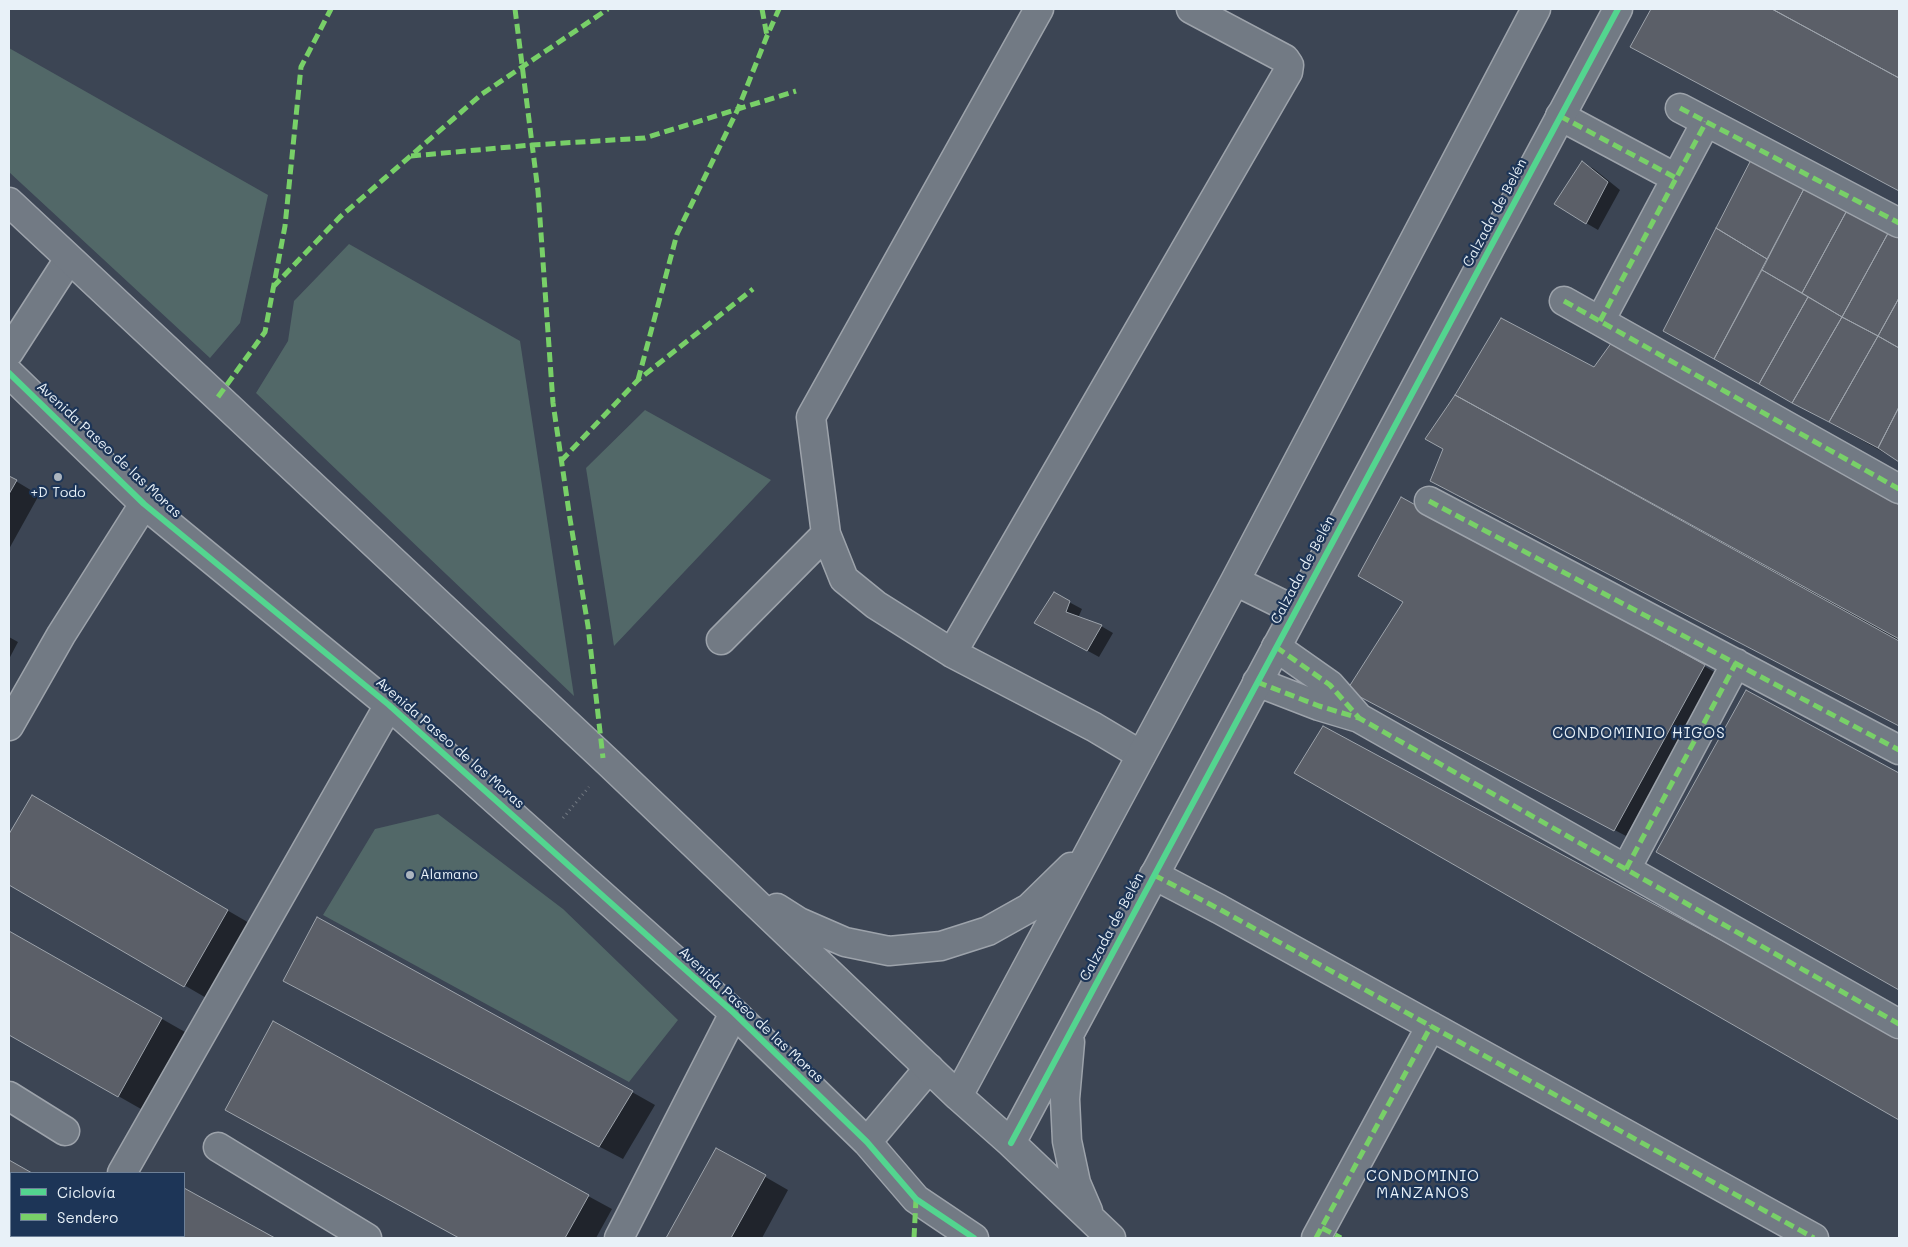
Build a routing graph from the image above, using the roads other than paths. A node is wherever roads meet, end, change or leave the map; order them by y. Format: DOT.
graph roads {
  1 [pos="1039,9"];
  2 [pos="1191,9"];
  3 [pos="1536,9"];
  4 [pos="1618,9"];
  5 [pos="1680,108"];
  6 [pos="1560,116"];
  7 [pos="1706,122"];
  8 [pos="1676,178"];
  9 [pos="9,202"];
  10 [pos="1899,223"];
  11 [pos="69,259"];
  12 [pos="1564,301"];
  13 [pos="1600,321"];
  14 [pos="9,352"];
  15 [pos="9,373"];
  16 [pos="1899,489"];
  17 [pos="1429,501"];
  18 [pos="144,504"];
  19 [pos="826,534"];
  20 [pos="1235,581"];
  21 [pos="1296,611"];
  22 [pos="721,640"];
  23 [pos="1276,647"];
  24 [pos="952,653"];
  25 [pos="1736,663"];
  26 [pos="1257,682"];
  27 [pos="389,705"];
  28 [pos="1358,718"];
  29 [pos="9,726"];
  30 [pos="1899,750"];
  31 [pos="1141,755"];
  32 [pos="1097,837"];
  33 [pos="1626,869"];
  34 [pos="1154,875"];
  35 [pos="734,882"];
  36 [pos="734,1013"];
  37 [pos="1899,1024"];
  38 [pos="1431,1026"];
  39 [pos="1072,1028"];
  40 [pos="929,1068"];
  41 [pos="9,1096"];
  42 [pos="958,1096"];
  43 [pos="66,1131"];
  44 [pos="867,1142"];
  45 [pos="1011,1142"];
  46 [pos="218,1147"];
  47 [pos="123,1172"];
  48 [pos="1102,1230"];
  49 [pos="1326,1235"];
  50 [pos="367,1238"];
  51 [pos="619,1238"];
  52 [pos="974,1238"];
  53 [pos="1814,1238"];
  1 -- 19 [label="street"];
  2 -- 24 [label="street"];
  3 -- 20 [label="street"];
  4 -- 6 [label="street, Calzada de Belén"];
  5 -- 7 [label="street"];
  6 -- 8 [label="street"];
  6 -- 21 [label="street, Calzada de Belén"];
  7 -- 8 [label="street"];
  7 -- 10 [label="street"];
  8 -- 13 [label="street"];
  9 -- 11 [label="street"];
  11 -- 14 [label="street"];
  11 -- 35 [label="street"];
  12 -- 13 [label="street"];
  13 -- 16 [label="street"];
  15 -- 18 [label="street, Avenida Paseo de las Moras"];
  17 -- 25 [label="street"];
  18 -- 27 [label="street, Avenida Paseo de las Moras"];
  18 -- 29 [label="street"];
  19 -- 22 [label="street"];
  19 -- 24 [label="street"];
  20 -- 21 [label="street"];
  20 -- 31 [label="street"];
  21 -- 23 [label="street, Calzada de Belén"];
  23 -- 26 [label="street, Calzada de Belén"];
  23 -- 28 [label="street"];
  24 -- 31 [label="street"];
  25 -- 30 [label="street"];
  25 -- 33 [label="street"];
  26 -- 28 [label="street"];
  26 -- 34 [label="street, Calzada de Belén"];
  27 -- 36 [label="street, Avenida Paseo de las Moras"];
  27 -- 47 [label="street"];
  28 -- 33 [label="street"];
  31 -- 32 [label="street"];
  32 -- 35 [label="street"];
  32 -- 42 [label="street"];
  33 -- 37 [label="street"];
  34 -- 38 [label="street"];
  34 -- 39 [label="street, Calzada de Belén"];
  35 -- 40 [label="street"];
  36 -- 44 [label="street, Avenida Paseo de las Moras"];
  36 -- 51 [label="street"];
  38 -- 49 [label="street"];
  38 -- 53 [label="street"];
  39 -- 45 [label="street, Calzada de Belén"];
  39 -- 48 [label="street"];
  40 -- 42 [label="street"];
  40 -- 44 [label="street"];
  41 -- 43 [label="street"];
  42 -- 45 [label="street"];
  44 -- 52 [label="street, Avenida Paseo de las Moras"];
  45 -- 48 [label="street"];
  46 -- 50 [label="street"];
}
